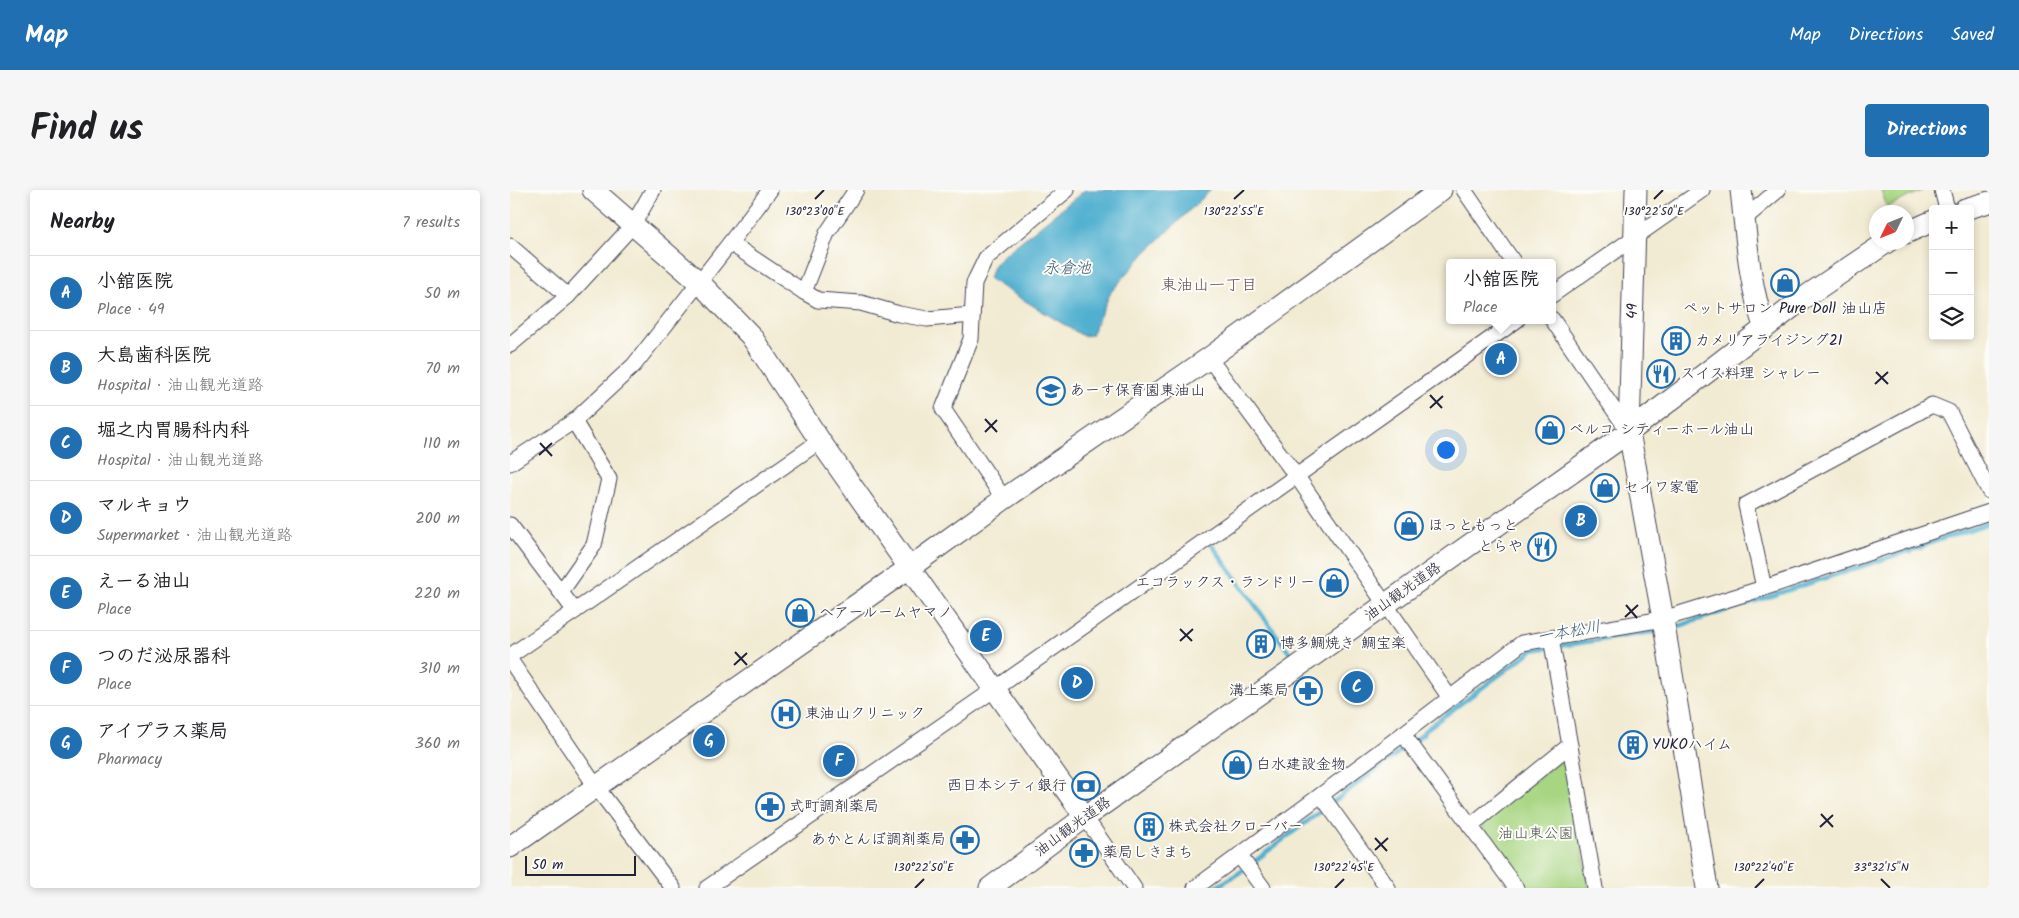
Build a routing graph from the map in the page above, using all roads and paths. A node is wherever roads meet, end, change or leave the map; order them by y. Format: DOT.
graph roads {
  1 [pos="593,190"];
  2 [pos="653,190"];
  3 [pos="770,190"];
  4 [pos="856,190"];
  5 [pos="1067,190"];
  6 [pos="1441,190"];
  7 [pos="1464,190"];
  8 [pos="1636,190"];
  9 [pos="1702,190"];
  10 [pos="1741,190"];
  11 [pos="1778,190"];
  12 [pos="1942,190"];
  13 [pos="1989,202"];
  14 [pos="1946,205"];
  15 [pos="1974,206"];
  16 [pos="1744,219"];
  17 [pos="1929,223"];
  18 [pos="633,225"];
  19 [pos="1914,229"];
  20 [pos="1636,236"];
  21 [pos="730,243"];
  22 [pos="510,246"];
  23 [pos="1875,250"];
  24 [pos="1511,259"];
  25 [pos="700,283"];
  26 [pos="804,292"];
  27 [pos="1556,292"];
  28 [pos="568,296"];
  29 [pos="972,315"];
  30 [pos="1511,324"];
  31 [pos="1555,324"];
  32 [pos="1765,328"];
  33 [pos="510,345"];
  34 [pos="1209,358"];
  35 [pos="574,421"];
  36 [pos="1629,432"];
  37 [pos="820,441"];
  38 [pos="510,463"];
  39 [pos="1297,477"];
  40 [pos="1989,491"];
  41 [pos="1004,499"];
  42 [pos="1989,512"];
  43 [pos="510,525"];
  44 [pos="909,568"];
  45 [pos="1764,588"];
  46 [pos="561,592"];
  47 [pos="1386,604"];
  48 [pos="575,611"];
  49 [pos="1664,628"];
  50 [pos="1552,645"];
  51 [pos="510,656"];
  52 [pos="510,660"];
  53 [pos="995,690"];
  54 [pos="1450,698"];
  55 [pos="1407,740"];
  56 [pos="1570,745"];
  57 [pos="597,788"];
  58 [pos="1325,801"];
  59 [pos="1085,817"];
  60 [pos="1470,826"];
  61 [pos="510,847"];
  62 [pos="1244,862"];
  63 [pos="672,888"];
  64 [pos="707,888"];
  65 [pos="990,888"];
  66 [pos="1134,888"];
  67 [pos="1195,888"];
  68 [pos="1263,888"];
  69 [pos="1388,888"];
  70 [pos="1516,888"];
  71 [pos="1595,888"];
  72 [pos="1706,888"];
  1 -- 18 [label="street"];
  2 -- 18 [label="street"];
  3 -- 21 [label="street"];
  4 -- 26 [label="street"];
  5 -- 29 [label="street"];
  6 -- 34 [label="street"];
  7 -- 24 [label="street"];
  8 -- 20 [label="street, 49 / 49"];
  9 -- 20 [label="street"];
  10 -- 16 [label="street"];
  11 -- 16 [label="street"];
  12 -- 14 [label="street"];
  13 -- 15 [label="street"];
  16 -- 32 [label="street"];
  17 -- 19 [label="street"];
  18 -- 25 [label="street"];
  18 -- 28 [label="street"];
  20 -- 27 [label="street"];
  20 -- 36 [label="street, 49 / 49"];
  21 -- 25 [label="street"];
  21 -- 26 [label="street"];
  22 -- 28 [label="street"];
  23 -- 32 [label="street, 油山観光道路"];
  25 -- 35 [label="street"];
  25 -- 37 [label="street"];
  26 -- 29 [label="street"];
  28 -- 33 [label="street"];
  29 -- 41 [label="street"];
  30 -- 39 [label="street"];
  31 -- 36 [label="street"];
  32 -- 36 [label="street, 油山観光道路"];
  34 -- 39 [label="street"];
  34 -- 41 [label="street"];
  35 -- 38 [label="street"];
  35 -- 46 [label="street"];
  36 -- 47 [label="street, 油山観光道路"];
  36 -- 49 [label="street, 49"];
  37 -- 44 [label="street"];
  37 -- 48 [label="street"];
  39 -- 47 [label="street"];
  39 -- 53 [label="street"];
  40 -- 45 [label="street"];
  41 -- 44 [label="street"];
  42 -- 45 [label="street"];
  43 -- 46 [label="street"];
  44 -- 53 [label="street"];
  44 -- 57 [label="street"];
  45 -- 49 [label="street"];
  46 -- 48 [label="street"];
  47 -- 54 [label="street"];
  47 -- 59 [label="street, 油山観光道路"];
  48 -- 51 [label="street"];
  49 -- 50 [label="street"];
  49 -- 72 [label="street, 49"];
  50 -- 54 [label="street"];
  50 -- 56 [label="street"];
  52 -- 57 [label="street"];
  53 -- 59 [label="street"];
  53 -- 64 [label="street"];
  54 -- 55 [label="street"];
  55 -- 58 [label="street"];
  55 -- 60 [label="street"];
  56 -- 60 [label="street"];
  56 -- 71 [label="street"];
  57 -- 61 [label="street"];
  57 -- 63 [label="street"];
  58 -- 62 [label="street"];
  58 -- 69 [label="street"];
  59 -- 65 [label="street, 油山観光道路"];
  59 -- 66 [label="street"];
  60 -- 70 [label="street"];
  62 -- 67 [label="street"];
  62 -- 68 [label="street"];
}
